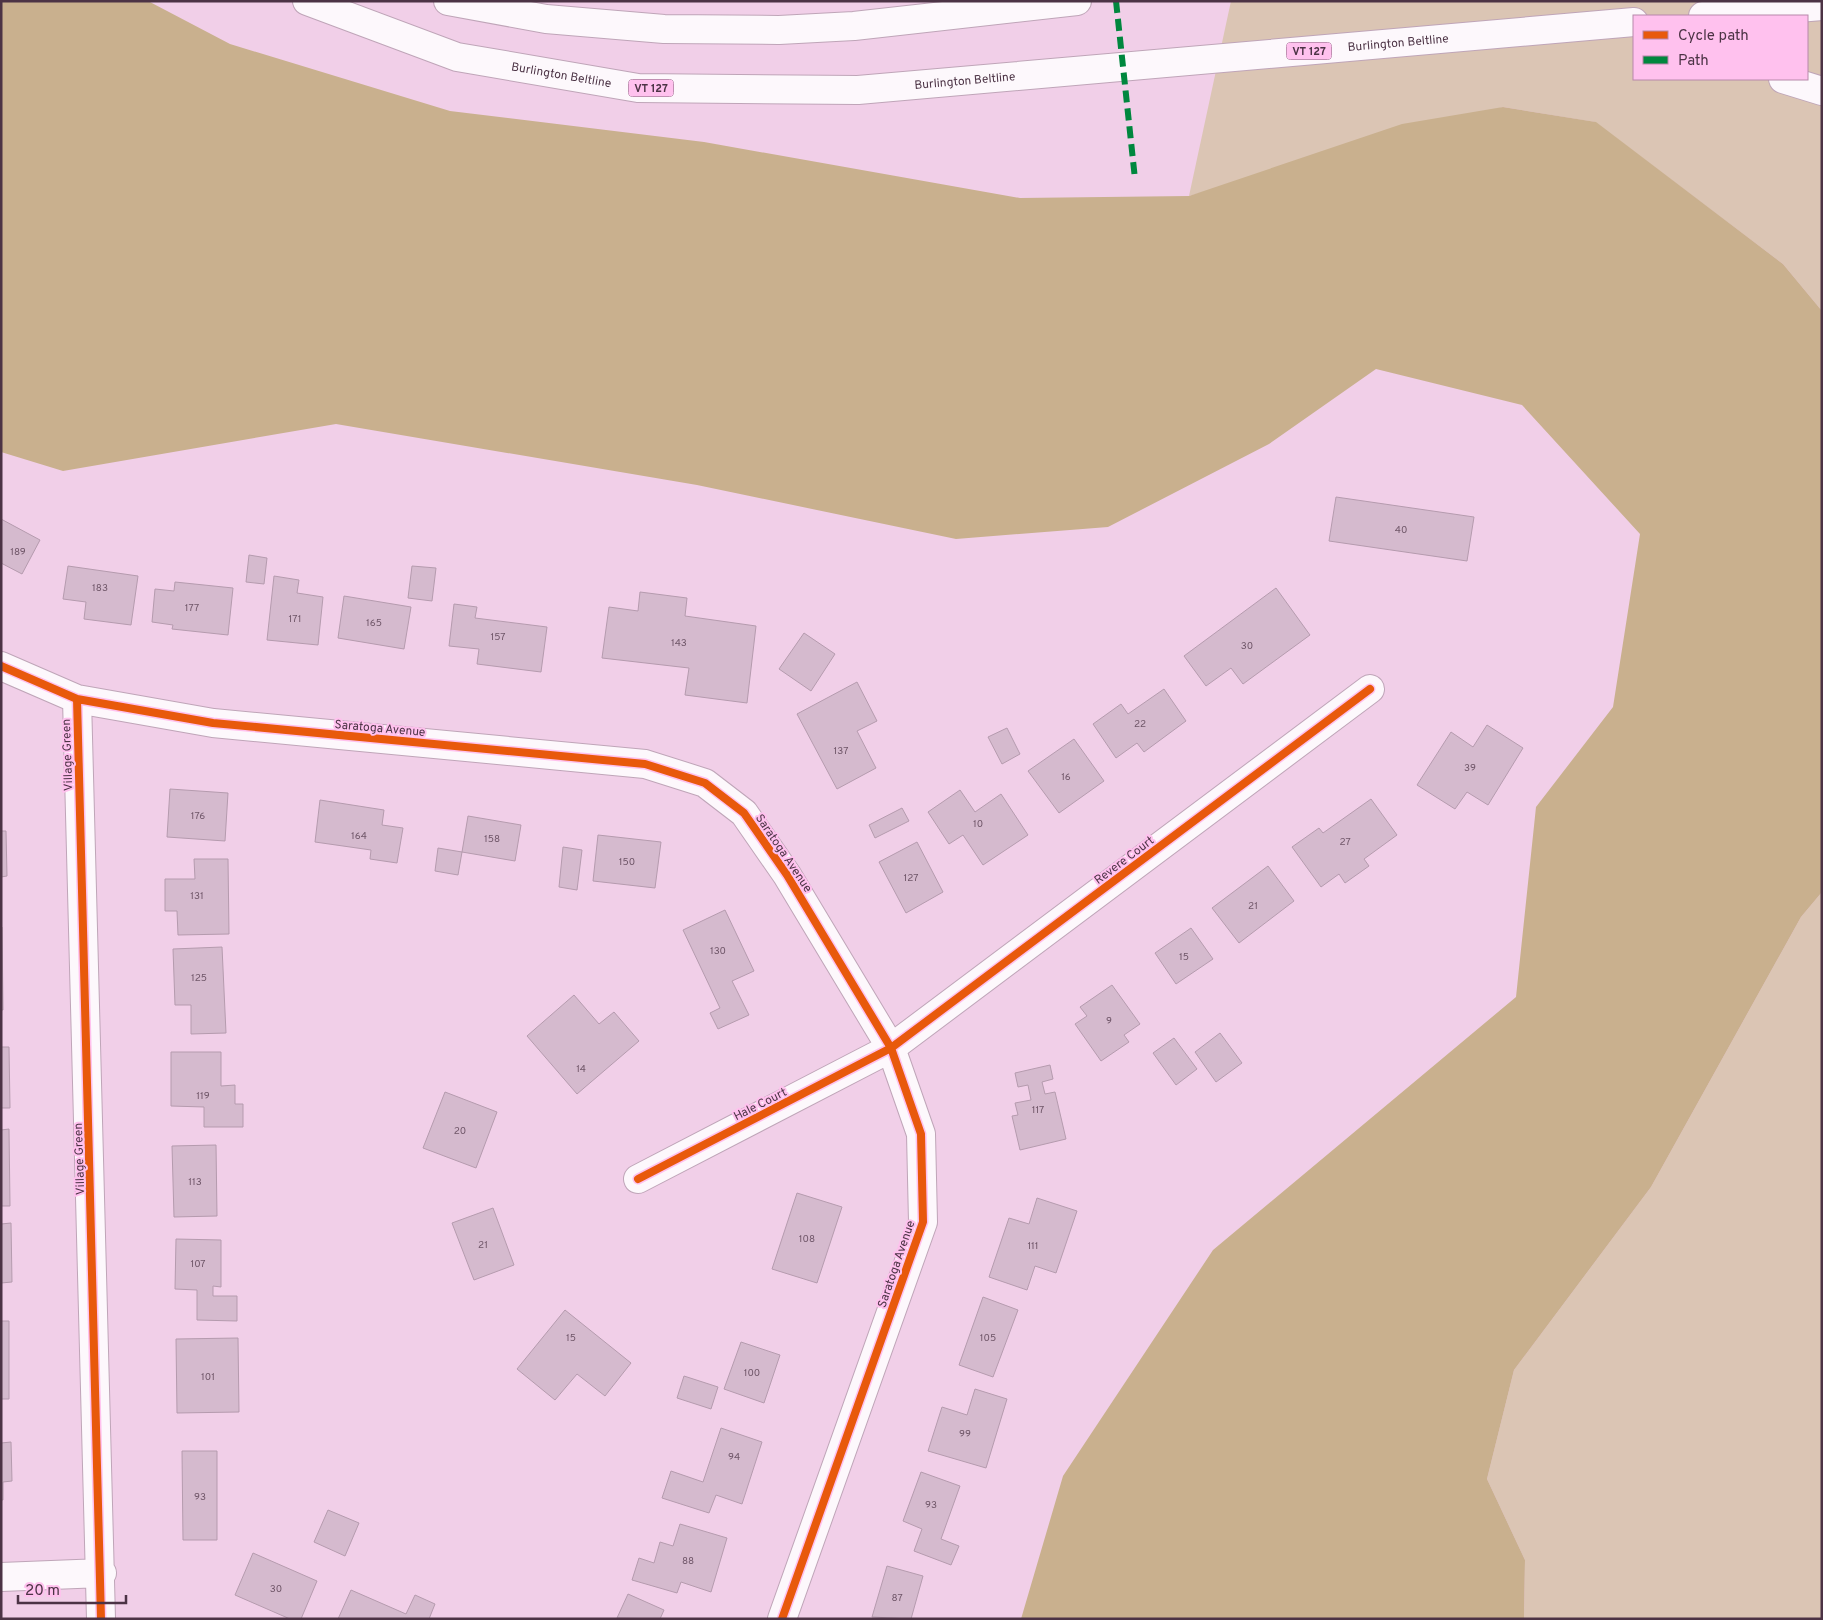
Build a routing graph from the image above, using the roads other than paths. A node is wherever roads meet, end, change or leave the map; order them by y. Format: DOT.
graph roads {
  1 [pos="307,1"];
  2 [pos="448,1"];
  3 [pos="1077,1"];
  4 [pos="1822,6"];
  5 [pos="1715,15"];
  6 [pos="1627,25"];
  7 [pos="1786,80"];
  8 [pos="1822,91"];
  9 [pos="1,666"];
  10 [pos="1370,689"];
  11 [pos="77,699"];
  12 [pos="891,1048"];
  13 [pos="638,1179"];
  14 [pos="102,1573"];
  15 [pos="1,1577"];
  16 [pos="101,1619"];
  17 [pos="782,1619"];
  1 -- 6 [label="street, Burlington Beltline / VT 127"];
  2 -- 3 [label="street"];
  4 -- 5 [label="street"];
  7 -- 8 [label="street"];
  9 -- 11 [label="street, Saratoga Avenue"];
  10 -- 12 [label="street, Revere Court"];
  11 -- 12 [label="street, Saratoga Avenue"];
  11 -- 14 [label="street, Village Green"];
  12 -- 13 [label="street, Hale Court"];
  12 -- 17 [label="street, Saratoga Avenue"];
  14 -- 15 [label="street"];
  14 -- 16 [label="street, Village Green"];
}
